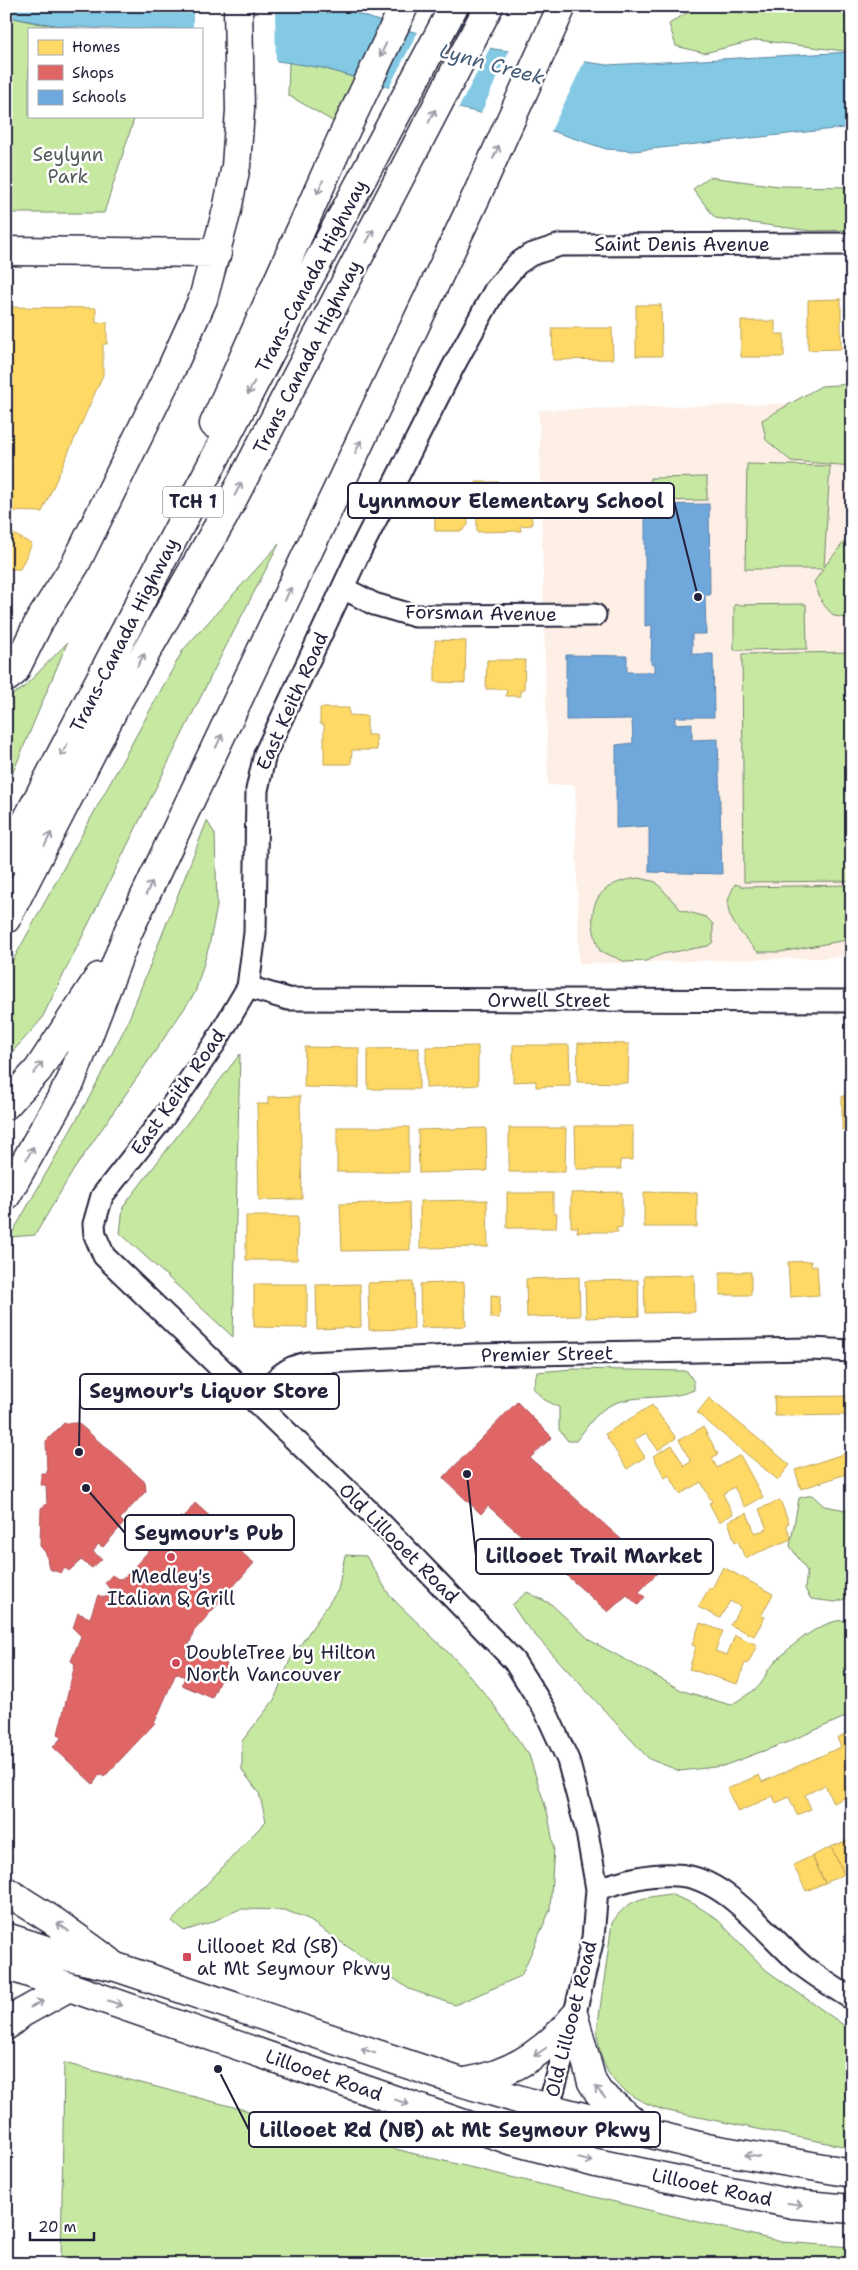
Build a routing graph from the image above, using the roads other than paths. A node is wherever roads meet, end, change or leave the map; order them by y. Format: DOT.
graph roads {
  1 [pos="238,6"];
  2 [pos="404,6"];
  3 [pos="454,6"];
  4 [pos="489,6"];
  5 [pos="562,6"];
  6 [pos="852,244"];
  7 [pos="6,251"];
  8 [pos="217,253"];
  9 [pos="517,264"];
  10 [pos="343,588"];
  11 [pos="595,615"];
  12 [pos="40,620"];
  13 [pos="6,640"];
  14 [pos="120,641"];
  15 [pos="6,678"];
  16 [pos="117,703"];
  17 [pos="6,860"];
  18 [pos="6,919"];
  19 [pos="128,932"];
  20 [pos="248,987"];
  21 [pos="852,1001"];
  22 [pos="6,1105"];
  23 [pos="6,1196"];
  24 [pos="104,1256"];
  25 [pos="852,1351"];
  26 [pos="256,1401"];
  27 [pos="597,1889"];
  28 [pos="6,1891"];
  29 [pos="6,1937"];
  30 [pos="6,1965"];
  31 [pos="116,1967"];
  32 [pos="69,1987"];
  33 [pos="852,1999"];
  34 [pos="574,2017"];
  35 [pos="6,2026"];
  36 [pos="464,2083"];
  37 [pos="548,2108"];
  38 [pos="650,2135"];
  39 [pos="537,2148"];
  40 [pos="852,2173"];
  41 [pos="852,2210"];
  1 -- 8 [label="main road"];
  2 -- 14 [label="main road, one-way"];
  3 -- 14 [label="main road, Trans-Canada Highway / TCH 1, one-way"];
  16 -- 4 [label="main road, Trans Canada Highway / TCH 1, one-way"];
  19 -- 5 [label="main road, one-way"];
  6 -- 9 [label="street, Saint Denis Avenue"];
  7 -- 8 [label="main road"];
  8 -- 12 [label="main road"];
  9 -- 10 [label="street, East Keith Road"];
  10 -- 11 [label="street, Forsman Avenue"];
  10 -- 20 [label="street, East Keith Road"];
  12 -- 13 [label="main road"];
  12 -- 15 [label="main road"];
  14 -- 17 [label="main road, Trans-Canada Highway / TCH 1, one-way"];
  18 -- 16 [label="main road, Trans-Canada Highway / TCH 1, one-way"];
  22 -- 19 [label="main road, one-way"];
  23 -- 19 [label="main road, one-way"];
  20 -- 21 [label="street, Orwell Street"];
  20 -- 24 [label="street, East Keith Road"];
  24 -- 26 [label="street, Old Lillooet Road"];
  25 -- 26 [label="street, Premier Street"];
  26 -- 27 [label="street, Old Lillooet Road"];
  27 -- 33 [label="street"];
  27 -- 34 [label="street, Old Lillooet Road"];
  31 -- 28 [label="main road, one-way"];
  29 -- 31 [label="main road, Lillooet Road"];
  30 -- 32 [label="main road, Lillooet Road"];
  36 -- 31 [label="main road, Lillooet Road, one-way"];
  35 -- 32 [label="main road, one-way"];
  32 -- 39 [label="main road, Lillooet Road, one-way"];
  34 -- 36 [label="main road, one-way"];
  34 -- 37 [label="street, Old Lillooet Road"];
  38 -- 34 [label="main road, one-way"];
  36 -- 37 [label="main road, Lillooet Road"];
  37 -- 38 [label="main road, Lillooet Road"];
  37 -- 39 [label="street, Old Lillooet Road"];
  40 -- 38 [label="main road, Lillooet Road, one-way"];
  39 -- 41 [label="main road, Lillooet Road, one-way"];
}
